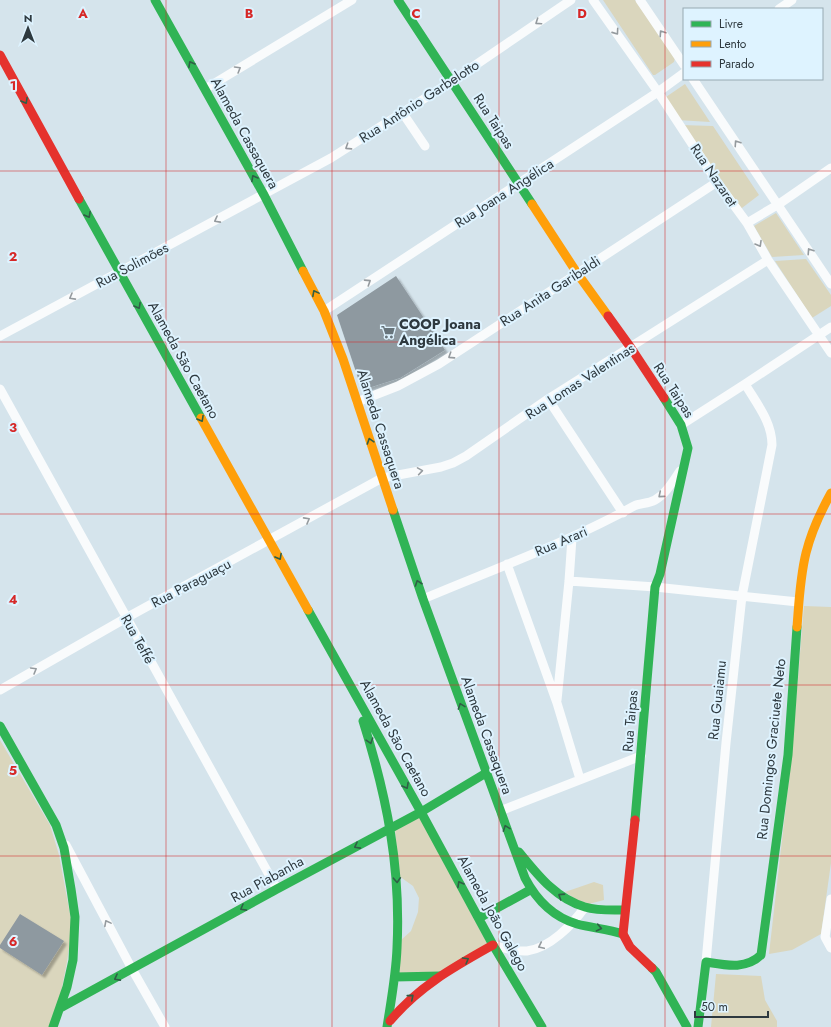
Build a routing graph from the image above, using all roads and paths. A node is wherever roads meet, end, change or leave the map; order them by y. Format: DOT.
graph roads {
  1 [pos="155,0"];
  2 [pos="352,0"];
  3 [pos="398,0"];
  4 [pos="571,0"];
  5 [pos="593,0"];
  6 [pos="640,0"];
  7 [pos="792,0"];
  8 [pos="780,8"];
  9 [pos="0,55"];
  10 [pos="683,64"];
  11 [pos="683,74"];
  12 [pos="694,80"];
  13 [pos="452,81"];
  14 [pos="205,89"];
  15 [pos="658,92"];
  16 [pos="402,112"];
  17 [pos="425,146"];
  18 [pos="831,168"];
  19 [pos="717,182"];
  20 [pos="518,184"];
  21 [pos="264,195"];
  22 [pos="778,204"];
  23 [pos="747,223"];
  24 [pos="768,260"];
  25 [pos="119,272"];
  26 [pos="577,273"];
  27 [pos="831,284"];
  28 [pos="324,311"];
  29 [pos="831,327"];
  30 [pos="820,335"];
  31 [pos="0,336"];
  32 [pos="631,348"];
  33 [pos="831,353"];
  34 [pos="745,384"];
  35 [pos="0,388"];
  36 [pos="548,400"];
  37 [pos="357,402"];
  38 [pos="681,425"];
  39 [pos="684,464"];
  40 [pos="382,478"];
  41 [pos="831,493"];
  42 [pos="623,513"];
  43 [pos="572,538"];
  44 [pos="270,540"];
  45 [pos="507,564"];
  46 [pos="569,581"];
  47 [pos="655,587"];
  48 [pos="742,596"];
  49 [pos="423,599"];
  50 [pos="798,602"];
  51 [pos="126,618"];
  52 [pos="347,678"];
  53 [pos="0,690"];
  54 [pos="557,703"];
  55 [pos="0,726"];
  56 [pos="641,756"];
  57 [pos="486,773"];
  58 [pos="580,778"];
  59 [pos="500,811"];
  60 [pos="421,812"];
  61 [pos="391,828"];
  62 [pos="62,837"];
  63 [pos="512,844"];
  64 [pos="277,889"];
  65 [pos="530,890"];
  66 [pos="831,899"];
  67 [pos="585,907"];
  68 [pos="625,910"];
  69 [pos="479,918"];
  70 [pos="571,922"];
  71 [pos="623,934"];
  72 [pos="493,945"];
  73 [pos="831,948"];
  74 [pos="706,962"];
  75 [pos="132,969"];
  76 [pos="440,976"];
  77 [pos="395,977"];
  78 [pos="62,1008"];
  79 [pos="387,1025"];
  80 [pos="53,1027"];
  81 [pos="165,1027"];
  82 [pos="542,1027"];
  83 [pos="687,1027"];
  84 [pos="698,1027"];
  14 -- 1 [label="street, Alameda Cassaquera, one-way"];
  14 -- 2 [label="street, one-way"];
  3 -- 13 [label="street, Rua Taipas"];
  4 -- 13 [label="street, Rua Antônio Garbelotto, one-way"];
  5 -- 15 [label="street, Rua Nazaret, one-way"];
  10 -- 6 [label="street, one-way"];
  7 -- 8 [label="street"];
  9 -- 25 [label="street, Alameda São Caetano, one-way"];
  11 -- 15 [label="street, Rua Joana Angélica"];
  22 -- 12 [label="street, one-way"];
  13 -- 16 [label="street, Rua Antônio Garbelotto"];
  13 -- 20 [label="street, Rua Taipas"];
  21 -- 14 [label="street, Alameda Cassaquera, one-way"];
  15 -- 19 [label="street, Rua Nazaret"];
  15 -- 20 [label="street, Rua Joana Angélica"];
  16 -- 17 [label="street"];
  16 -- 21 [label="street, Rua Antônio Garbelotto, one-way"];
  18 -- 22 [label="street"];
  19 -- 23 [label="street, Rua Nazaret"];
  19 -- 26 [label="street, Rua Anita Garibaldi"];
  20 -- 26 [label="street, Rua Taipas"];
  28 -- 20 [label="street, Rua Joana Angélica, one-way"];
  21 -- 25 [label="street, Rua Solimões, one-way"];
  28 -- 21 [label="street, Alameda Cassaquera, one-way"];
  22 -- 23 [label="street"];
  27 -- 22 [label="street, one-way"];
  23 -- 24 [label="street, Rua Nazaret, one-way"];
  24 -- 30 [label="street, Rua Nazaret"];
  24 -- 32 [label="street, Rua Lomas Valentinas"];
  25 -- 31 [label="street, Rua Solimões, one-way"];
  25 -- 44 [label="street, Alameda São Caetano, one-way"];
  26 -- 32 [label="street, Rua Taipas"];
  26 -- 37 [label="street, Rua Anita Garibaldi, one-way"];
  28 -- 37 [label="street, Alameda Cassaquera"];
  29 -- 30 [label="street"];
  30 -- 33 [label="street, Rua Nazaret"];
  30 -- 34 [label="street"];
  32 -- 36 [label="street, Rua Lomas Valentinas"];
  32 -- 38 [label="street, Rua Taipas"];
  34 -- 38 [label="street"];
  34 -- 48 [label="street, Rua Guaiamu"];
  35 -- 51 [label="street, Rua Teffé"];
  40 -- 36 [label="street, Rua Lomas Valentinas, one-way"];
  36 -- 42 [label="street"];
  40 -- 37 [label="street, Alameda Cassaquera, one-way"];
  38 -- 39 [label="street, Rua Taipas"];
  39 -- 42 [label="street, Rua Arari, one-way"];
  39 -- 47 [label="street, Rua Taipas"];
  44 -- 40 [label="street, Rua Paraguaçu, one-way"];
  49 -- 40 [label="street, Alameda Cassaquera, one-way"];
  41 -- 50 [label="street, Rua Domingos Graciuete Neto"];
  42 -- 43 [label="street, Rua Arari"];
  43 -- 45 [label="street, Rua Arari"];
  43 -- 46 [label="street"];
  44 -- 51 [label="street, Rua Paraguaçu"];
  44 -- 52 [label="street, Alameda São Caetano, one-way"];
  45 -- 49 [label="street, Rua Arari"];
  45 -- 54 [label="street"];
  46 -- 47 [label="street"];
  46 -- 54 [label="street"];
  47 -- 48 [label="street"];
  47 -- 56 [label="street, Rua Taipas"];
  48 -- 50 [label="street"];
  48 -- 74 [label="street, Rua Guaiamu"];
  57 -- 49 [label="street, Alameda Cassaquera, one-way"];
  50 -- 74 [label="street, Rua Domingos Graciuete Neto"];
  53 -- 51 [label="street, Rua Paraguaçu, one-way"];
  51 -- 64 [label="street, Rua Teffé"];
  52 -- 60 [label="street, Alameda São Caetano, one-way"];
  52 -- 61 [label="street, Alameda São Caetano, one-way"];
  54 -- 58 [label="street"];
  55 -- 62 [label="street"];
  56 -- 58 [label="street"];
  56 -- 68 [label="street, Rua Taipas"];
  57 -- 59 [label="street, Alameda Cassaquera"];
  57 -- 60 [label="street, Rua Piabanha"];
  58 -- 59 [label="street"];
  63 -- 59 [label="street, Alameda Cassaquera, one-way"];
  60 -- 61 [label="street, Rua Piabanha"];
  69 -- 60 [label="street, Alameda João Galego, one-way"];
  61 -- 64 [label="street, Rua Piabanha, one-way"];
  61 -- 77 [label="street, Alameda São Caetano, one-way"];
  75 -- 62 [label="street, one-way"];
  62 -- 78 [label="street"];
  63 -- 65 [label="street, Alameda Cassaquera"];
  67 -- 63 [label="street, one-way"];
  64 -- 75 [label="street, Rua Piabanha, one-way"];
  65 -- 69 [label="street"];
  65 -- 70 [label="street"];
  66 -- 73 [label="street"];
  67 -- 68 [label="street"];
  67 -- 70 [label="street"];
  68 -- 71 [label="street, Rua Taipas"];
  69 -- 72 [label="street, Alameda João Galego"];
  70 -- 71 [label="street, one-way"];
  70 -- 72 [label="street, one-way"];
  71 -- 83 [label="street"];
  76 -- 72 [label="street, one-way"];
  72 -- 82 [label="street, Alameda João Galego"];
  74 -- 84 [label="street, Rua Guaiamu"];
  75 -- 78 [label="street, Rua Piabanha, one-way"];
  75 -- 81 [label="street"];
  76 -- 77 [label="street"];
  79 -- 76 [label="street, one-way"];
  77 -- 79 [label="street, Alameda São Caetano"];
  78 -- 80 [label="street"];
}
